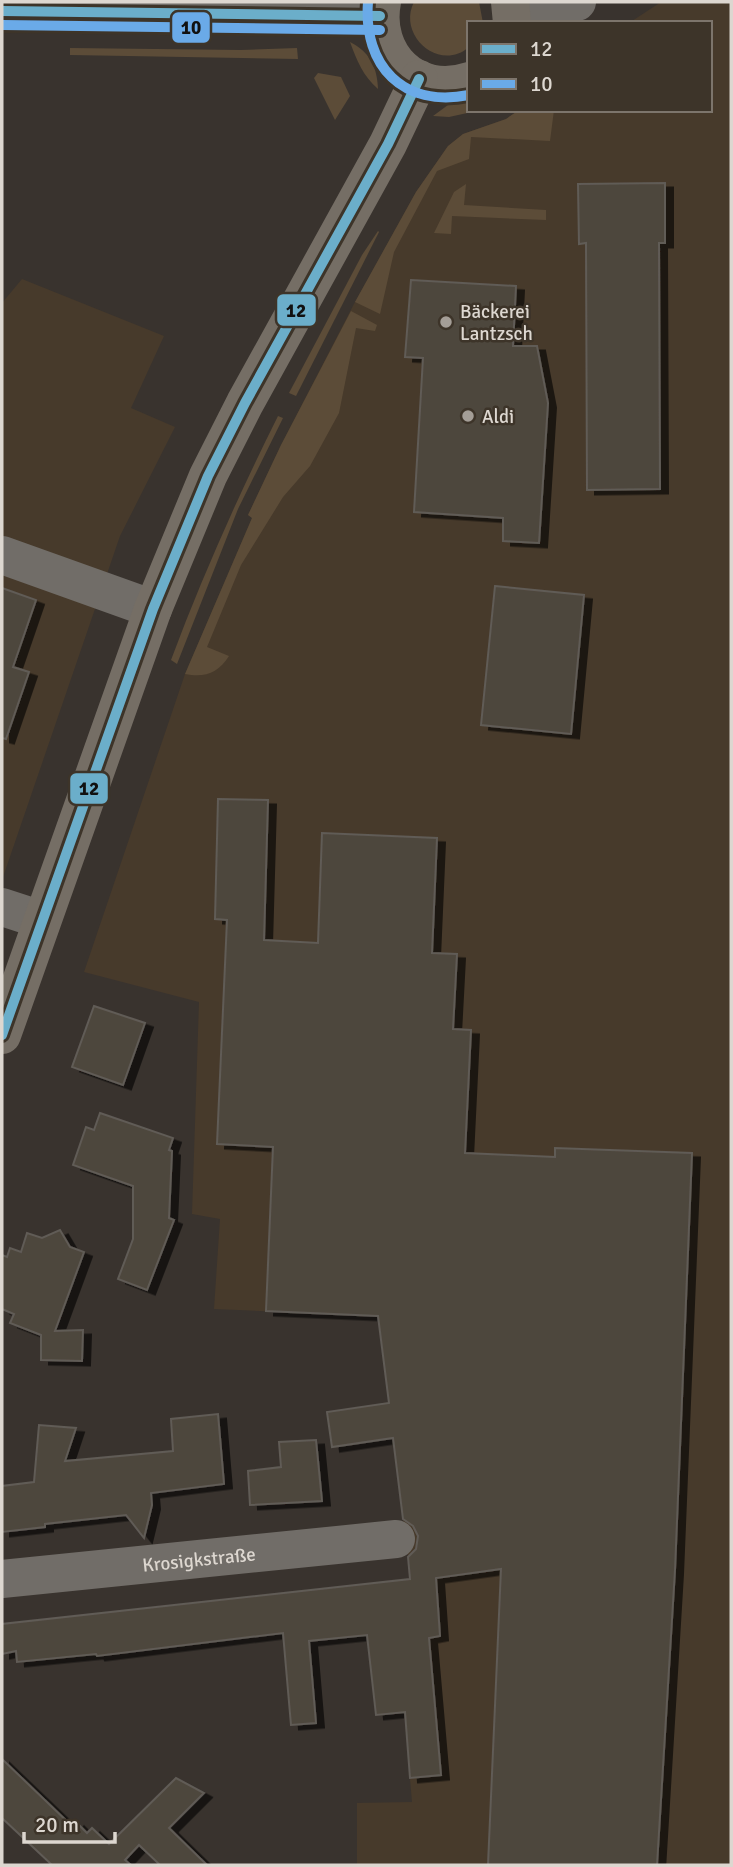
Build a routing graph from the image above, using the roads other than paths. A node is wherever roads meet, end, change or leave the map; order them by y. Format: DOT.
graph roads {
  1 [pos="577,2"];
  2 [pos="152,8"];
  3 [pos="381,9"];
  4 [pos="2,11"];
  5 [pos="511,15"];
  6 [pos="419,79"];
  7 [pos="467,80"];
  8 [pos="2,555"];
  9 [pos="153,609"];
  10 [pos="2,906"];
  11 [pos="42,920"];
  12 [pos="2,1035"];
  13 [pos="396,1539"];
  14 [pos="2,1579"];
  1 -- 5 [label="street"];
  2 -- 3 [label="street"];
  2 -- 4 [label="street"];
  3 -- 6 [label="main road"];
  6 -- 7 [label="main road"];
  6 -- 9 [label="main road"];
  8 -- 9 [label="street"];
  9 -- 11 [label="main road"];
  10 -- 11 [label="street"];
  11 -- 12 [label="main road"];
  13 -- 14 [label="street, Krosigkstraße"];
}
